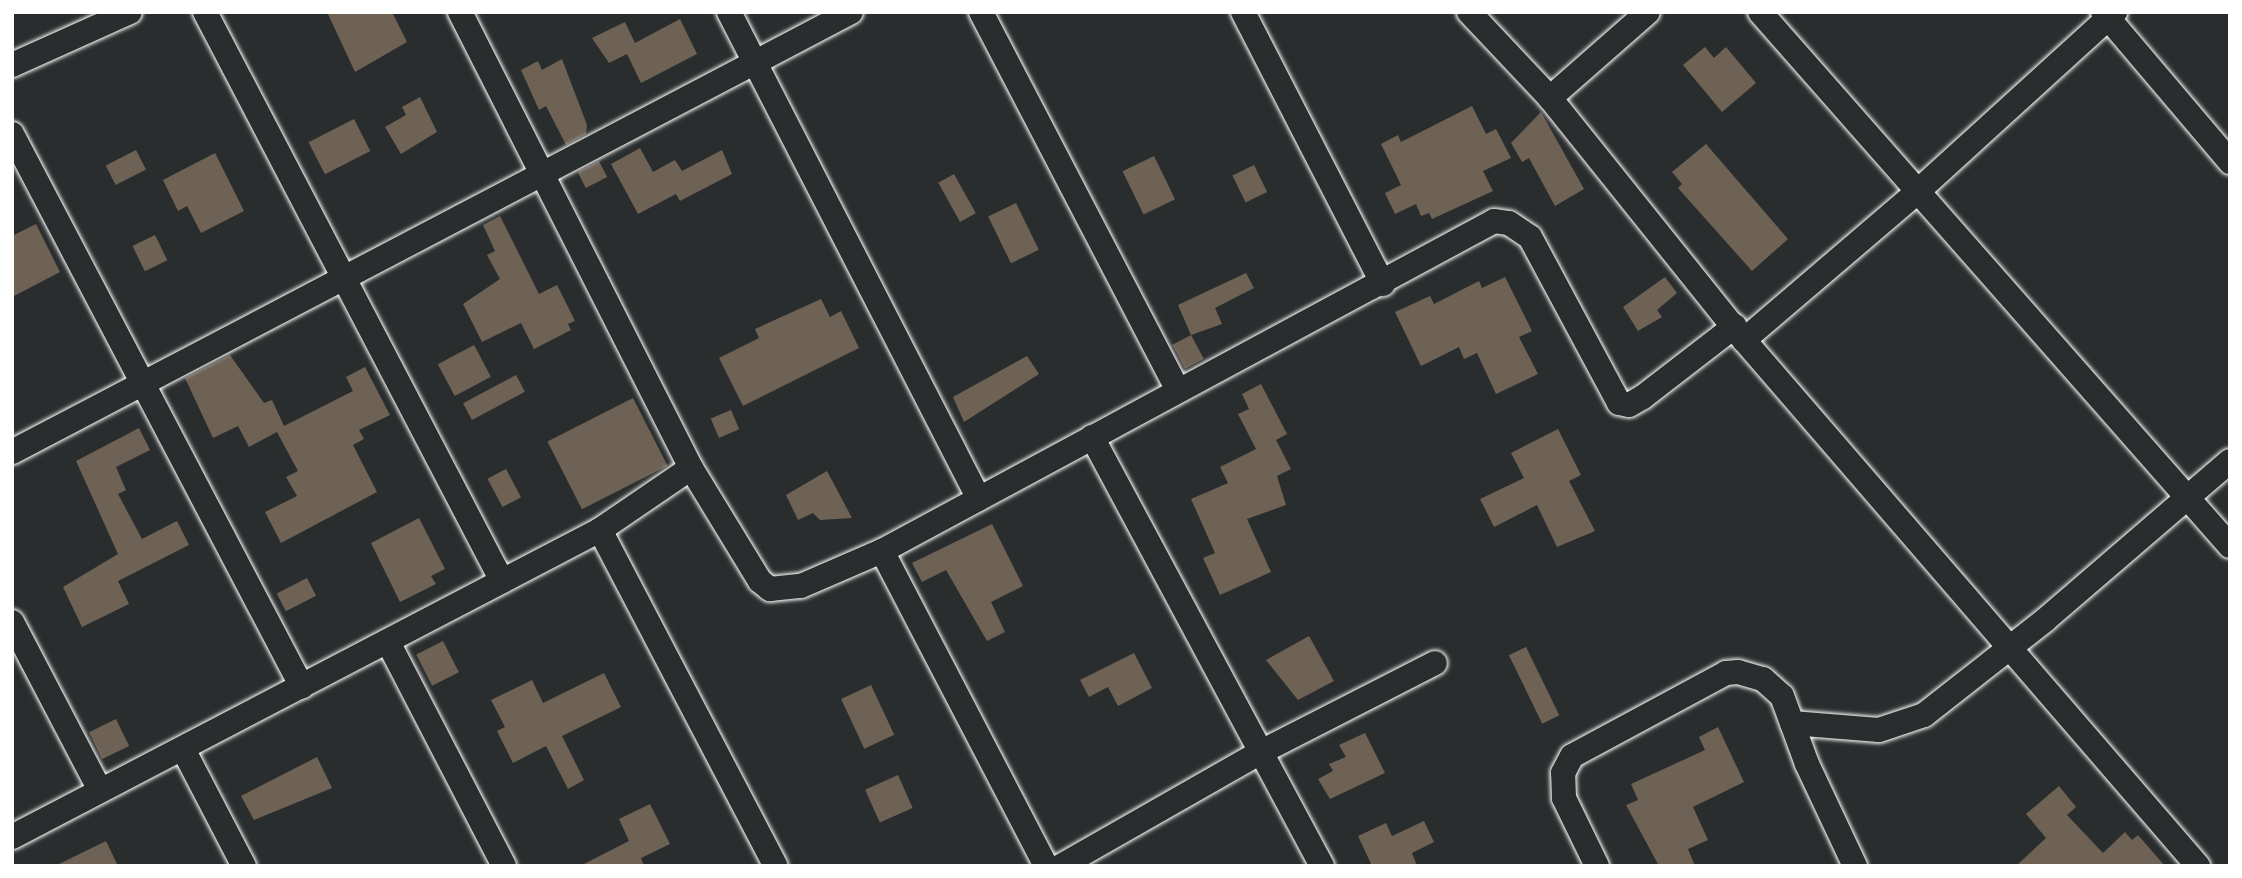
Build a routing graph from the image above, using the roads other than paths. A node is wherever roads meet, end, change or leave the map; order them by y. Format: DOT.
graph roads {
  1 [pos="130,12"];
  2 [pos="205,12"];
  3 [pos="460,12"];
  4 [pos="729,12"];
  5 [pos="851,12"];
  6 [pos="981,12"];
  7 [pos="1243,12"];
  8 [pos="1469,12"];
  9 [pos="1648,12"];
  10 [pos="1760,12"];
  11 [pos="2109,14"];
  12 [pos="754,62"];
  13 [pos="12,65"];
  14 [pos="1550,98"];
  15 [pos="12,134"];
  16 [pos="2230,162"];
  17 [pos="546,173"];
  18 [pos="1917,192"];
  19 [pos="346,277"];
  20 [pos="1383,284"];
  21 [pos="1740,333"];
  22 [pos="140,384"];
  23 [pos="1178,390"];
  24 [pos="1092,437"];
  25 [pos="12,452"];
  26 [pos="2230,461"];
  27 [pos="691,468"];
  28 [pos="2188,497"];
  29 [pos="979,499"];
  30 [pos="600,530"];
  31 [pos="2230,545"];
  32 [pos="881,551"];
  33 [pos="502,580"];
  34 [pos="12,622"];
  35 [pos="389,644"];
  36 [pos="2010,648"];
  37 [pos="1435,663"];
  38 [pos="302,687"];
  39 [pos="1792,723"];
  40 [pos="183,749"];
  41 [pos="1263,751"];
  42 [pos="100,790"];
  43 [pos="12,837"];
  44 [pos="244,866"];
  45 [pos="505,866"];
  46 [pos="775,866"];
  47 [pos="1046,866"];
  48 [pos="1061,866"];
  49 [pos="1322,866"];
  50 [pos="1597,866"];
  51 [pos="1855,866"];
  52 [pos="2198,866"];
  1 -- 13 [label="street"];
  2 -- 19 [label="street"];
  3 -- 17 [label="street"];
  4 -- 12 [label="street"];
  5 -- 12 [label="street"];
  6 -- 23 [label="street"];
  7 -- 20 [label="street"];
  8 -- 14 [label="street"];
  9 -- 14 [label="street"];
  10 -- 18 [label="street"];
  11 -- 16 [label="street"];
  11 -- 18 [label="street"];
  12 -- 17 [label="street"];
  12 -- 29 [label="street"];
  14 -- 21 [label="street"];
  15 -- 22 [label="street"];
  17 -- 19 [label="street"];
  17 -- 27 [label="street"];
  18 -- 21 [label="street"];
  18 -- 28 [label="street"];
  19 -- 22 [label="street"];
  19 -- 33 [label="street"];
  20 -- 21 [label="street"];
  20 -- 23 [label="street"];
  21 -- 36 [label="street"];
  22 -- 25 [label="street"];
  22 -- 38 [label="street"];
  23 -- 24 [label="street"];
  24 -- 29 [label="street"];
  24 -- 41 [label="street"];
  26 -- 28 [label="street"];
  27 -- 30 [label="street"];
  27 -- 32 [label="street"];
  28 -- 31 [label="street"];
  28 -- 36 [label="street"];
  29 -- 32 [label="street"];
  30 -- 33 [label="street"];
  30 -- 46 [label="street"];
  32 -- 47 [label="street"];
  33 -- 35 [label="street"];
  34 -- 42 [label="street"];
  35 -- 38 [label="street"];
  35 -- 45 [label="street"];
  36 -- 39 [label="street"];
  36 -- 52 [label="street"];
  37 -- 41 [label="street"];
  38 -- 40 [label="street"];
  39 -- 50 [label="street"];
  39 -- 51 [label="street"];
  40 -- 42 [label="street"];
  40 -- 44 [label="street"];
  41 -- 48 [label="street"];
  41 -- 49 [label="street"];
  42 -- 43 [label="street"];
}
